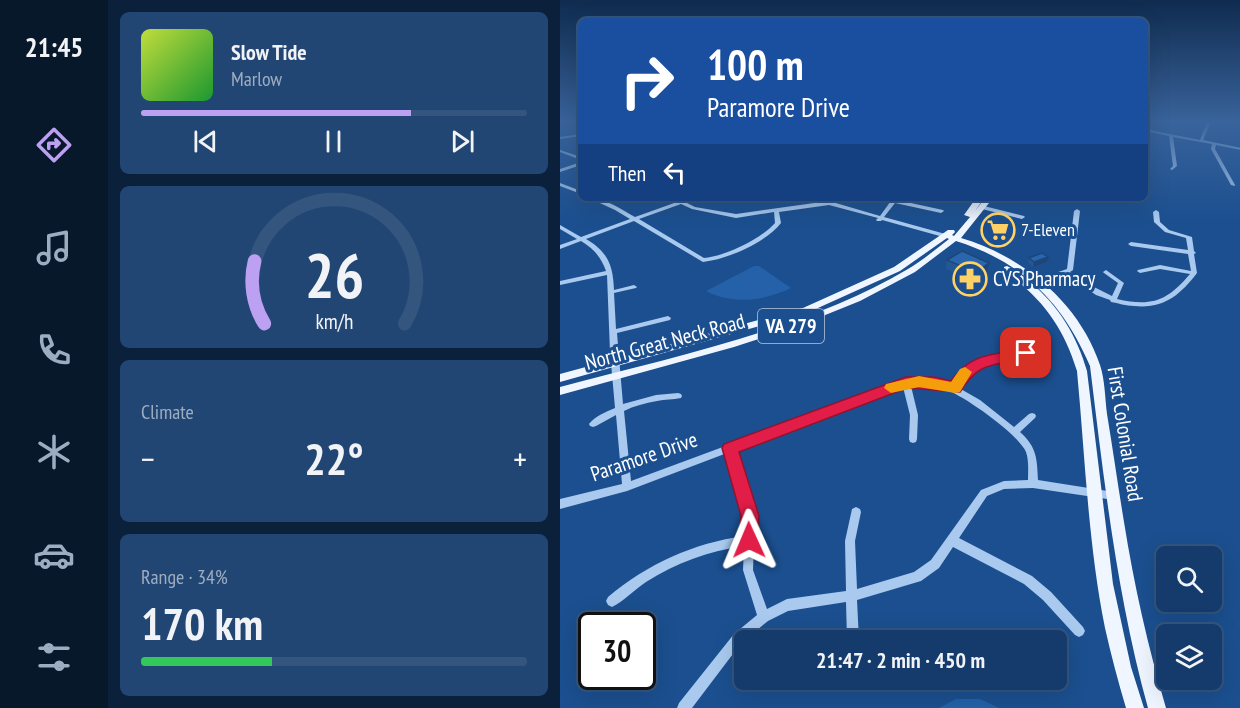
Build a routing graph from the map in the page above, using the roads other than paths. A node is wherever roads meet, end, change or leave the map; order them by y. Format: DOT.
graph roads {
  1 [pos="1174,155"];
  2 [pos="1216,155"];
  3 [pos="578,165"];
  4 [pos="1172,170"];
  5 [pos="560,171"];
  6 [pos="560,184"];
  7 [pos="1233,185"];
  8 [pos="578,192"];
  9 [pos="598,201"];
  10 [pos="831,201"];
  11 [pos="893,201"];
  12 [pos="898,201"];
  13 [pos="978,201"];
  14 [pos="988,201"];
  15 [pos="680,202"];
  16 [pos="827,204"];
  17 [pos="984,208"];
  18 [pos="941,211"];
  19 [pos="1078,211"];
  20 [pos="777,212"];
  21 [pos="1156,212"];
  22 [pos="1022,217"];
  23 [pos="635,219"];
  24 [pos="879,220"];
  25 [pos="560,227"];
  26 [pos="583,239"];
  27 [pos="949,239"];
  28 [pos="1131,244"];
  29 [pos="560,247"];
  30 [pos="1193,253"];
  31 [pos="1140,271"];
  32 [pos="610,272"];
  33 [pos="1067,272"];
  34 [pos="1106,272"];
  35 [pos="1194,273"];
  36 [pos="1037,280"];
  37 [pos="560,283"];
  38 [pos="634,287"];
  39 [pos="611,292"];
  40 [pos="1113,301"];
  41 [pos="668,318"];
  42 [pos="613,332"];
  43 [pos="1026,353"];
  44 [pos="616,370"];
  45 [pos="560,378"];
  46 [pos="906,383"];
  47 [pos="955,388"];
  48 [pos="560,391"];
  49 [pos="678,396"];
  50 [pos="620,410"];
  51 [pos="1032,416"];
  52 [pos="593,424"];
  53 [pos="1014,432"];
  54 [pos="912,439"];
  55 [pos="730,448"];
  56 [pos="1033,484"];
  57 [pos="627,487"];
  58 [pos="1096,493"];
  59 [pos="1114,496"];
  60 [pos="560,504"];
  61 [pos="856,512"];
  62 [pos="749,540"];
  63 [pos="953,541"];
  64 [pos="851,596"];
  65 [pos="612,601"];
  66 [pos="764,616"];
  67 [pos="853,630"];
  68 [pos="1079,631"];
  69 [pos="684,708"];
  70 [pos="1135,708"];
  71 [pos="1157,708"];
  1 -- 4 [label="street"];
  2 -- 7 [label="street"];
  3 -- 5 [label="street"];
  6 -- 8 [label="street"];
  9 -- 23 [label="street"];
  10 -- 16 [label="street"];
  11 -- 24 [label="street"];
  12 -- 18 [label="street"];
  13 -- 27 [label="main road, North Great Neck Road / VA 279"];
  14 -- 17 [label="main road, North Great Neck Road / VA 279"];
  15 -- 20 [label="street"];
  15 -- 23 [label="street"];
  16 -- 20 [label="street"];
  16 -- 24 [label="street"];
  17 -- 22 [label="street"];
  17 -- 27 [label="main road, North Great Neck Road / VA 279"];
  19 -- 33 [label="street"];
  20 -- 23 [label="street"];
  21 -- 30 [label="street"];
  23 -- 26 [label="street"];
  24 -- 27 [label="street"];
  25 -- 26 [label="street"];
  26 -- 29 [label="street"];
  26 -- 32 [label="street"];
  27 -- 36 [label="main road, First Colonial Road"];
  27 -- 44 [label="main road, North Great Neck Road / VA 279"];
  27 -- 58 [label="main road, First Colonial Road"];
  28 -- 30 [label="street"];
  30 -- 35 [label="street"];
  31 -- 35 [label="street"];
  32 -- 37 [label="street"];
  32 -- 39 [label="street"];
  33 -- 36 [label="street"];
  33 -- 40 [label="street"];
  34 -- 40 [label="street"];
  35 -- 40 [label="street"];
  36 -- 59 [label="main road, First Colonial Road"];
  38 -- 39 [label="street"];
  39 -- 42 [label="street"];
  41 -- 42 [label="street"];
  42 -- 44 [label="street"];
  43 -- 47 [label="street"];
  44 -- 45 [label="main road, North Great Neck Road / VA 279"];
  44 -- 48 [label="main road, North Great Neck Road / VA 279"];
  44 -- 50 [label="street"];
  46 -- 47 [label="street, Paramore Drive"];
  46 -- 54 [label="street"];
  46 -- 55 [label="street, Paramore Drive"];
  47 -- 53 [label="street, Paramore Drive"];
  49 -- 50 [label="street"];
  50 -- 52 [label="street"];
  50 -- 57 [label="street"];
  51 -- 53 [label="street"];
  53 -- 56 [label="street, Paramore Drive"];
  55 -- 57 [label="street, Paramore Drive"];
  55 -- 62 [label="street"];
  56 -- 58 [label="street"];
  56 -- 63 [label="street"];
  57 -- 60 [label="street, Paramore Drive"];
  58 -- 59 [label="street"];
  58 -- 70 [label="main road, First Colonial Road"];
  59 -- 71 [label="main road, First Colonial Road"];
  61 -- 64 [label="street"];
  62 -- 65 [label="street"];
  62 -- 66 [label="street"];
  63 -- 64 [label="street"];
  63 -- 68 [label="street"];
  64 -- 66 [label="street"];
  64 -- 67 [label="street"];
  66 -- 69 [label="street"];
}
